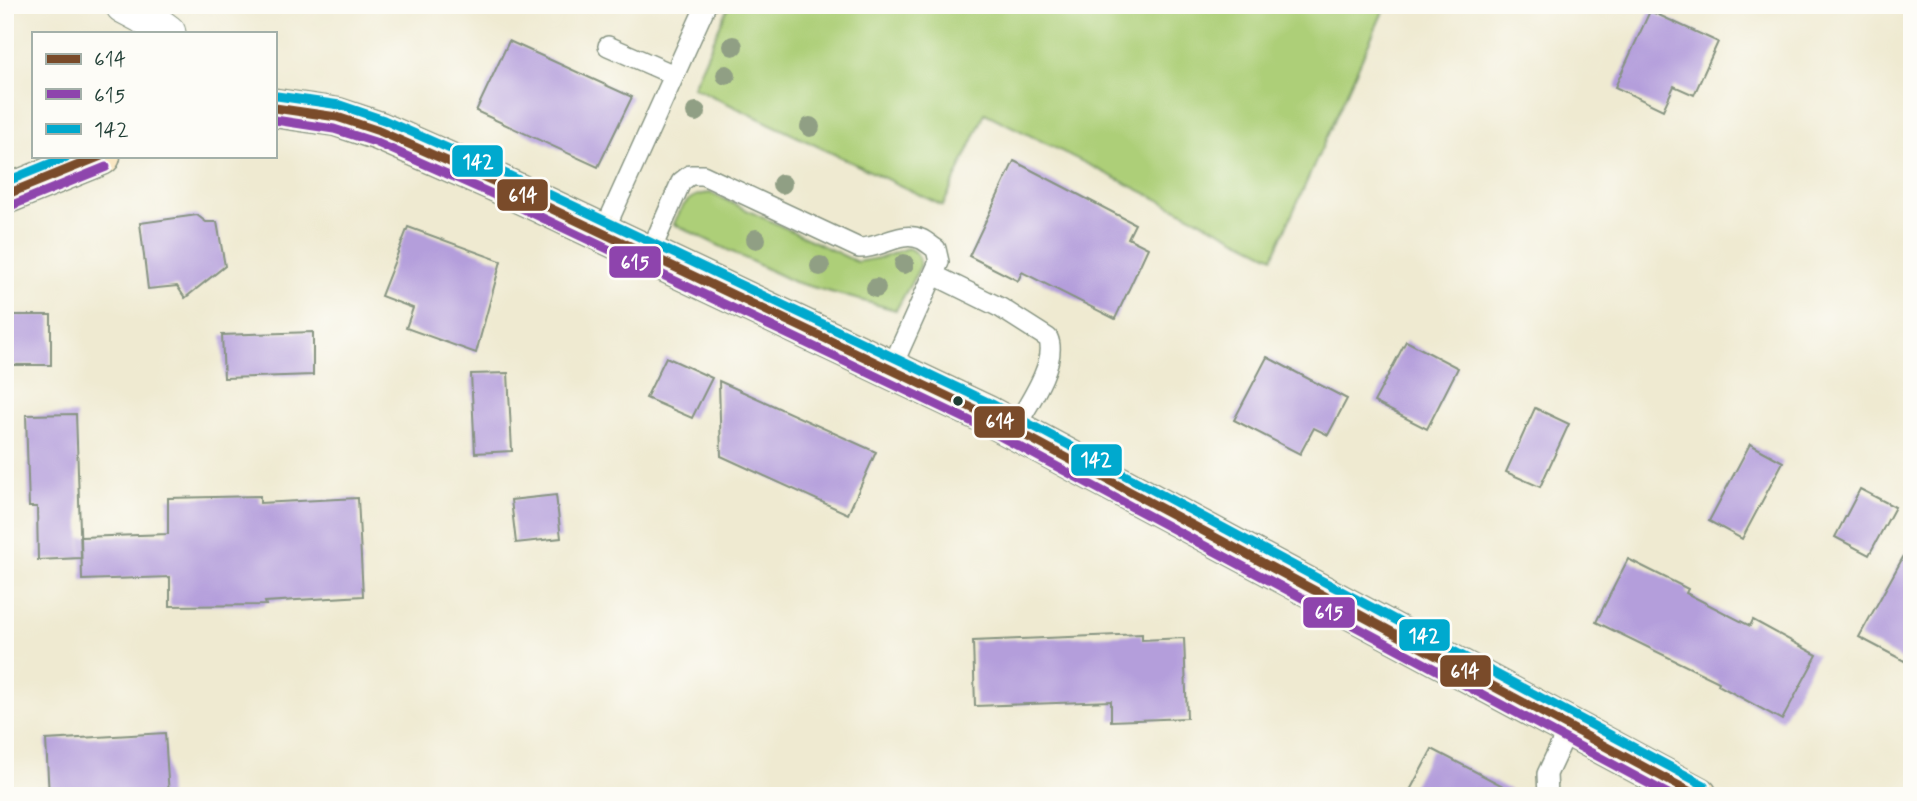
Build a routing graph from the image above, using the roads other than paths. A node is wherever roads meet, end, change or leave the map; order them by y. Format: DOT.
graph roads {
  1 [pos="125,5"];
  2 [pos="706,5"];
  3 [pos="166,32"];
  4 [pos="608,46"];
  5 [pos="674,75"];
  6 [pos="276,108"];
  7 [pos="97,158"];
  8 [pos="5,195"];
  9 [pos="603,233"];
  10 [pos="649,255"];
  11 [pos="934,275"];
  12 [pos="891,369"];
  13 [pos="1014,429"];
  14 [pos="1569,727"];
  15 [pos="1548,796"];
  16 [pos="1698,796"];
  1 -- 3 [label="street"];
  2 -- 5 [label="lane"];
  4 -- 5 [label="lane"];
  5 -- 9 [label="lane"];
  6 -- 9 [label="street"];
  7 -- 8 [label="street"];
  9 -- 10 [label="street"];
  10 -- 11 [label="lane"];
  10 -- 12 [label="street"];
  11 -- 12 [label="lane"];
  11 -- 13 [label="lane"];
  12 -- 13 [label="street"];
  13 -- 14 [label="street"];
  14 -- 15 [label="lane"];
  14 -- 16 [label="street"];
}
